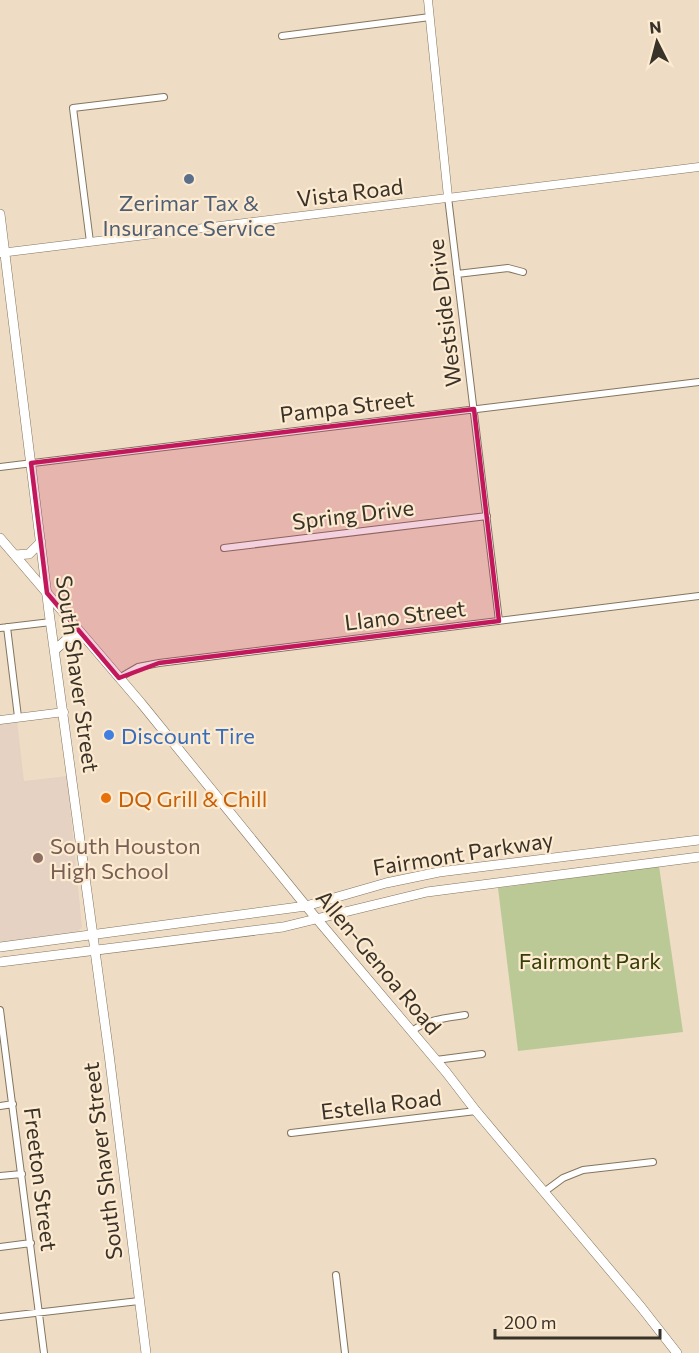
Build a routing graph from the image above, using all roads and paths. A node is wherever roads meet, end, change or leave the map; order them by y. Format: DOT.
graph roads {
  1 [pos="428,0"];
  2 [pos="430,17"];
  3 [pos="282,36"];
  4 [pos="164,97"];
  5 [pos="699,167"];
  6 [pos="448,197"];
  7 [pos="0,214"];
  8 [pos="90,242"];
  9 [pos="2,253"];
  10 [pos="523,272"];
  11 [pos="457,274"];
  12 [pos="699,382"];
  13 [pos="474,409"];
  14 [pos="32,463"];
  15 [pos="0,467"];
  16 [pos="487,516"];
  17 [pos="0,538"];
  18 [pos="41,542"];
  19 [pos="224,548"];
  20 [pos="15,555"];
  21 [pos="49,595"];
  22 [pos="699,596"];
  23 [pos="499,621"];
  24 [pos="51,622"];
  25 [pos="4,628"];
  26 [pos="85,638"];
  27 [pos="55,650"];
  28 [pos="119,678"];
  29 [pos="64,712"];
  30 [pos="18,717"];
  31 [pos="0,720"];
  32 [pos="699,840"];
  33 [pos="667,844"];
  34 [pos="570,856"];
  35 [pos="699,857"];
  36 [pos="669,861"];
  37 [pos="573,873"];
  38 [pos="401,879"];
  39 [pos="396,899"];
  40 [pos="306,906"];
  41 [pos="221,917"];
  42 [pos="318,918"];
  43 [pos="224,934"];
  44 [pos="93,935"];
  45 [pos="39,942"];
  46 [pos="0,947"];
  47 [pos="95,950"];
  48 [pos="26,959"];
  49 [pos="0,962"];
  50 [pos="0,1010"];
  51 [pos="465,1015"];
  52 [pos="412,1031"];
  53 [pos="1,1034"];
  54 [pos="482,1054"];
  55 [pos="436,1060"];
  56 [pos="13,1104"];
  57 [pos="0,1106"];
  58 [pos="476,1111"];
  59 [pos="291,1133"];
  60 [pos="653,1162"];
  61 [pos="22,1174"];
  62 [pos="0,1176"];
  63 [pos="544,1192"];
  64 [pos="31,1243"];
  65 [pos="0,1247"];
  66 [pos="336,1275"];
  67 [pos="139,1301"];
  68 [pos="39,1313"];
  69 [pos="0,1317"];
  70 [pos="44,1353"];
  71 [pos="146,1353"];
  72 [pos="345,1353"];
  73 [pos="676,1353"];
  1 -- 2 [label="street, Westside Drive"];
  2 -- 3 [label="street"];
  2 -- 6 [label="street, Westside Drive"];
  4 -- 8 [label="street"];
  5 -- 6 [label="street, Vista Road"];
  6 -- 8 [label="street, Vista Road"];
  6 -- 11 [label="street, Westside Drive"];
  7 -- 9 [label="main road, South Shaver Street"];
  8 -- 9 [label="street, Vista Road"];
  9 -- 14 [label="main road, South Shaver Street"];
  10 -- 11 [label="street"];
  11 -- 13 [label="street, Westside Drive"];
  12 -- 13 [label="street, Pampa Street"];
  13 -- 14 [label="street, Pampa Street"];
  13 -- 16 [label="street, Westside Drive"];
  14 -- 15 [label="street, Pampa Street"];
  14 -- 18 [label="main road, South Shaver Street"];
  16 -- 19 [label="street, Spring Drive"];
  16 -- 23 [label="street, Westside Drive"];
  17 -- 20 [label="main road, Allen-Genoa Road"];
  18 -- 20 [label="main road"];
  18 -- 21 [label="main road, South Shaver Street"];
  20 -- 21 [label="main road, Allen-Genoa Road"];
  21 -- 24 [label="main road, South Shaver Street"];
  21 -- 26 [label="main road, Allen-Genoa Road"];
  22 -- 23 [label="street, Llano Street"];
  23 -- 28 [label="street, Llano Street"];
  24 -- 25 [label="street"];
  24 -- 27 [label="main road, South Shaver Street"];
  25 -- 30 [label="street"];
  26 -- 27 [label="main road"];
  26 -- 28 [label="main road, Allen-Genoa Road"];
  27 -- 29 [label="main road, South Shaver Street"];
  28 -- 40 [label="main road, Allen-Genoa Road"];
  29 -- 30 [label="street"];
  29 -- 44 [label="main road, South Shaver Street"];
  30 -- 31 [label="street"];
  32 -- 33 [label="main road, Fairmont Parkway"];
  33 -- 34 [label="main road, Fairmont Parkway"];
  33 -- 36 [label="main road"];
  34 -- 37 [label="main road"];
  34 -- 38 [label="main road, Fairmont Parkway"];
  35 -- 36 [label="main road, Fairmont Parkway"];
  36 -- 37 [label="main road, Fairmont Parkway"];
  37 -- 39 [label="main road, Fairmont Parkway"];
  38 -- 39 [label="main road"];
  38 -- 40 [label="main road, Fairmont Parkway"];
  39 -- 42 [label="main road, Fairmont Parkway"];
  40 -- 41 [label="main road, Fairmont Parkway"];
  40 -- 42 [label="main road, Allen-Genoa Road"];
  41 -- 43 [label="main road"];
  41 -- 44 [label="main road, Fairmont Parkway"];
  42 -- 43 [label="main road, Fairmont Parkway"];
  42 -- 52 [label="main road, Allen-Genoa Road"];
  43 -- 47 [label="main road, Fairmont Parkway"];
  44 -- 45 [label="main road, Fairmont Parkway"];
  44 -- 47 [label="main road, South Shaver Street"];
  45 -- 46 [label="main road, Fairmont Parkway"];
  45 -- 48 [label="main road"];
  47 -- 48 [label="main road, Fairmont Parkway"];
  47 -- 67 [label="main road, South Shaver Street"];
  48 -- 49 [label="main road, Fairmont Parkway"];
  50 -- 53 [label="street, Freeton Street"];
  51 -- 52 [label="street"];
  52 -- 55 [label="main road, Allen-Genoa Road"];
  53 -- 56 [label="street, Freeton Street"];
  54 -- 55 [label="street"];
  55 -- 58 [label="main road, Allen-Genoa Road"];
  56 -- 57 [label="street"];
  56 -- 61 [label="street, Freeton Street"];
  58 -- 59 [label="street, Estella Road"];
  58 -- 63 [label="main road, Allen-Genoa Road"];
  60 -- 63 [label="street"];
  61 -- 62 [label="street"];
  61 -- 64 [label="street, Freeton Street"];
  63 -- 73 [label="main road, Allen-Genoa Road"];
  64 -- 65 [label="street"];
  64 -- 68 [label="street, Freeton Street"];
  66 -- 72 [label="street"];
  67 -- 68 [label="street"];
  67 -- 71 [label="main road, South Shaver Street"];
  68 -- 69 [label="street"];
  68 -- 70 [label="street, Freeton Street"];
}
